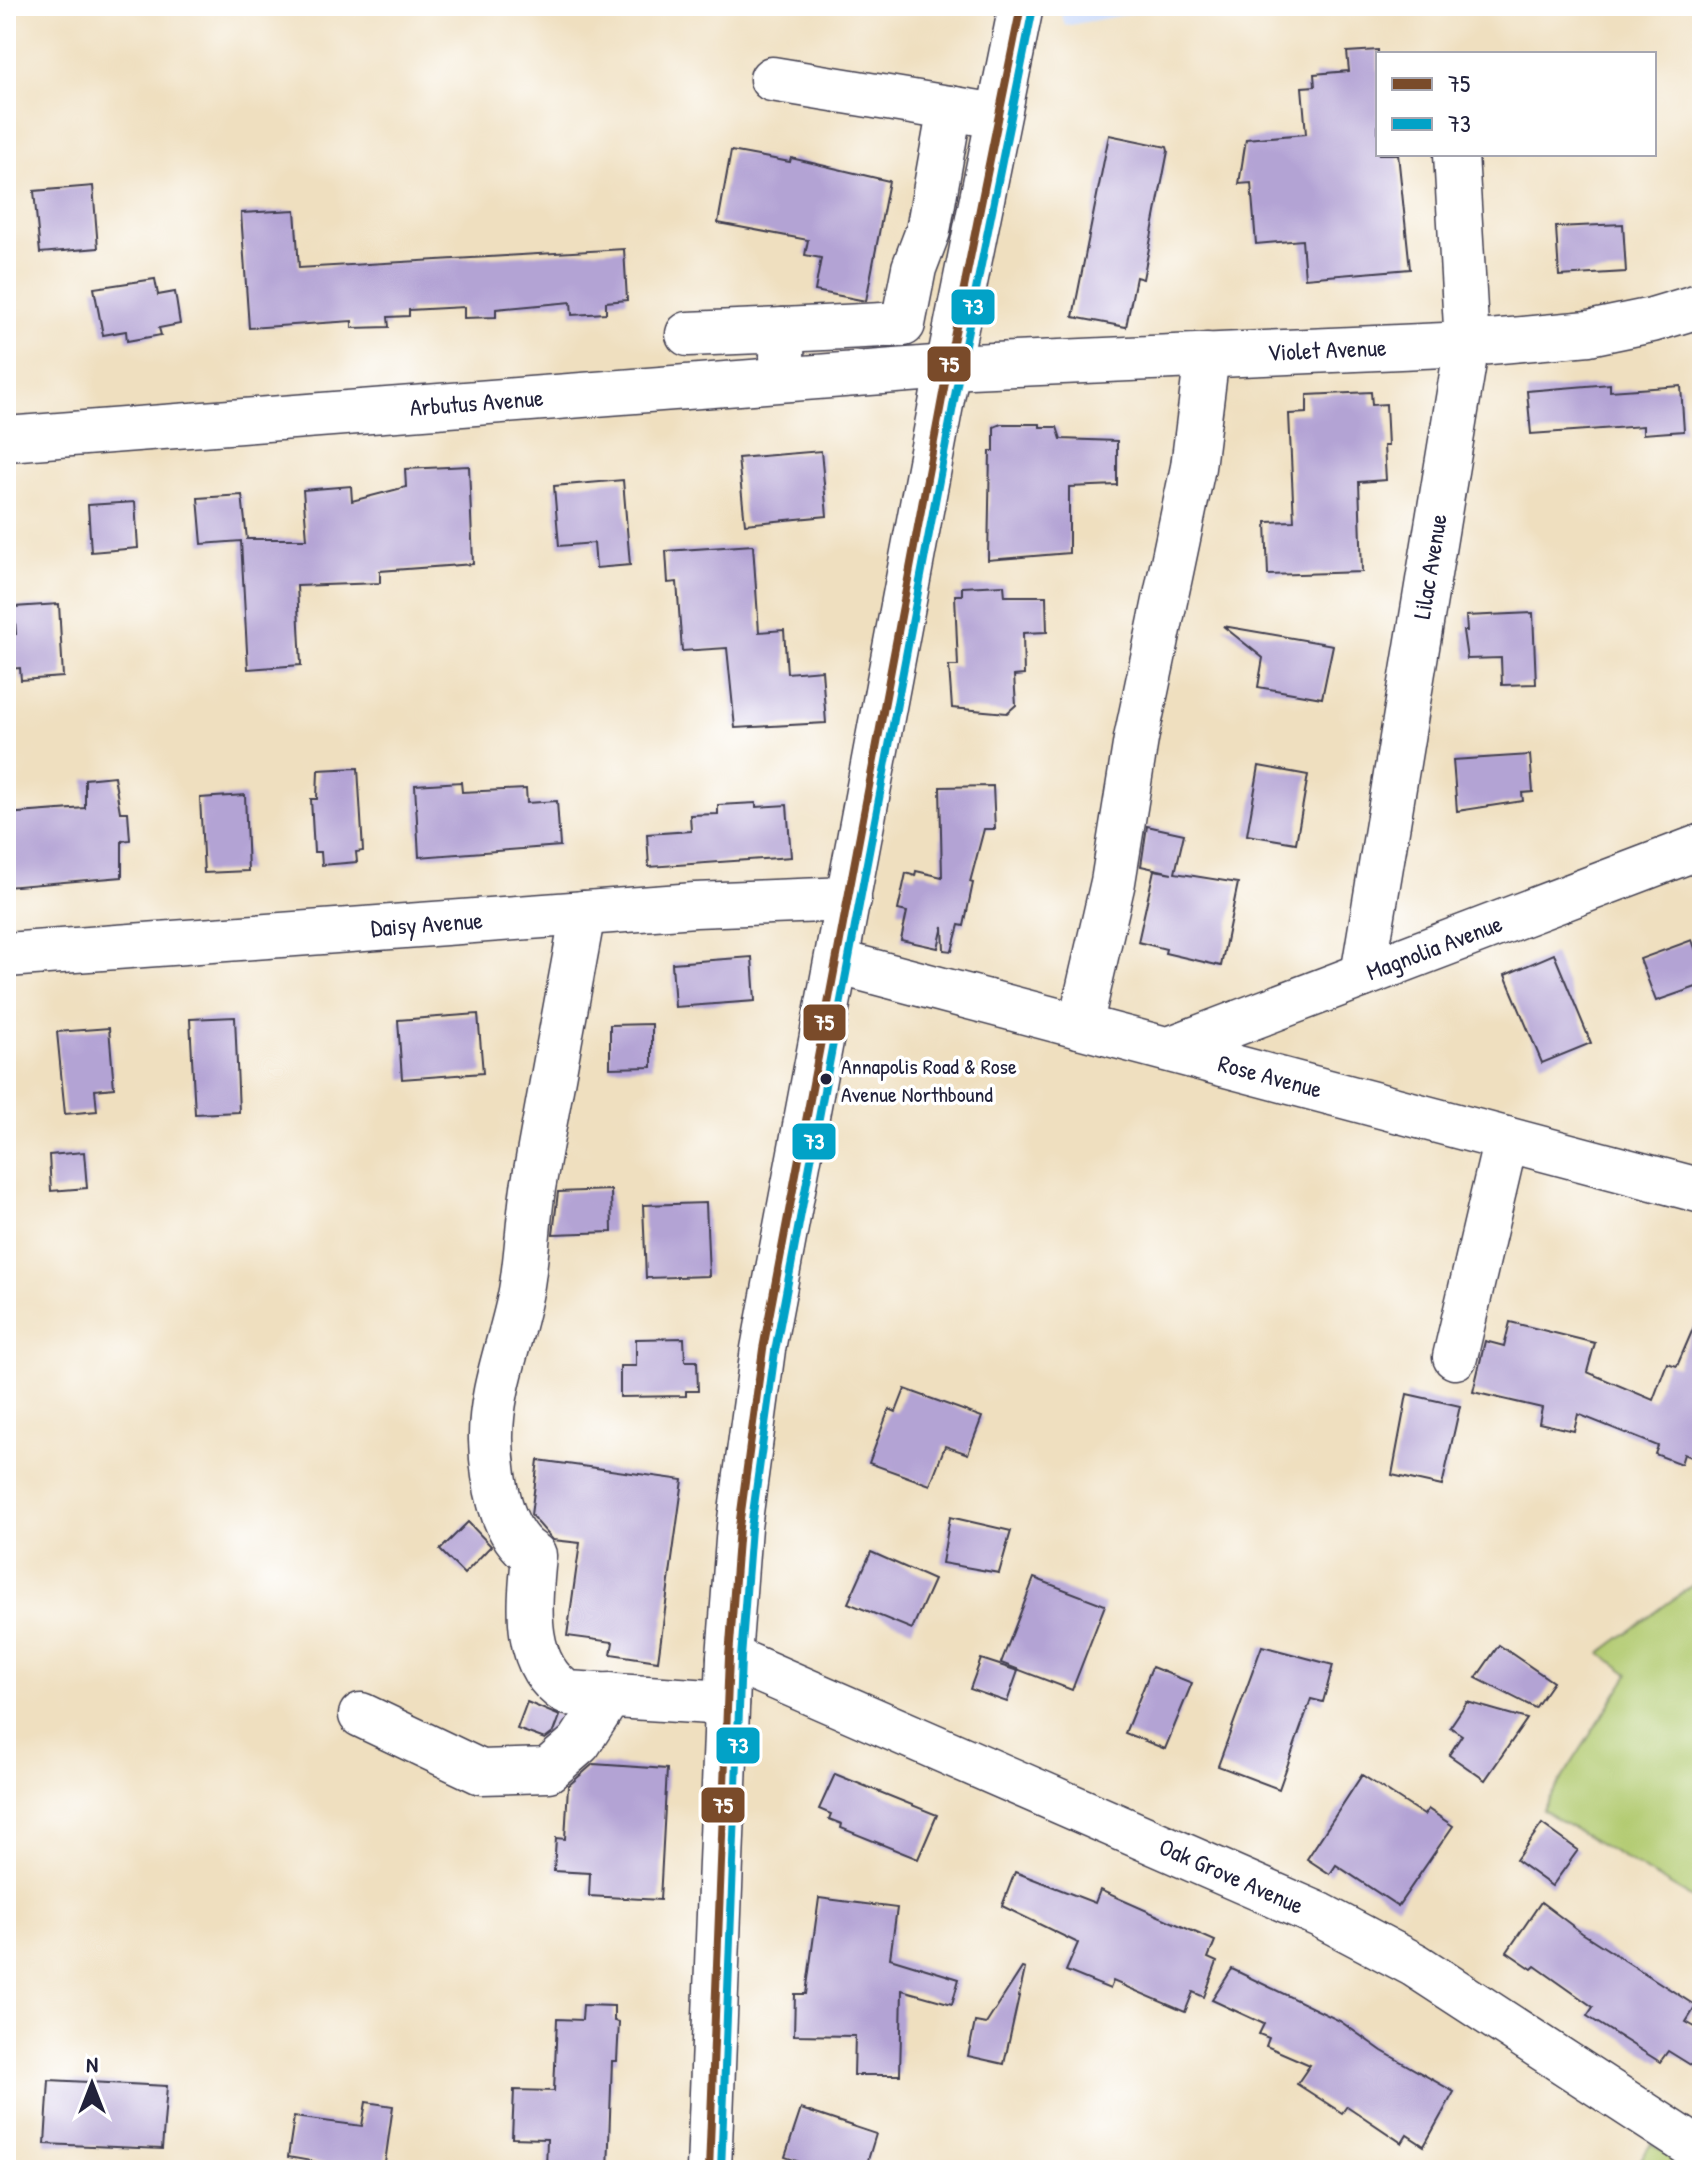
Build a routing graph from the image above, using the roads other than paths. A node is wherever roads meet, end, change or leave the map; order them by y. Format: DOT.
graph roads {
  1 [pos="1021,6"];
  2 [pos="772,79"];
  3 [pos="950,108"];
  4 [pos="999,116"];
  5 [pos="1456,156"];
  6 [pos="914,268"];
  7 [pos="966,276"];
  8 [pos="1702,305"];
  9 [pos="783,330"];
  10 [pos="688,334"];
  11 [pos="1467,344"];
  12 [pos="1207,355"];
  13 [pos="948,367"];
  14 [pos="780,379"];
  15 [pos="6,439"];
  16 [pos="1702,846"];
  17 [pos="849,899"];
  18 [pos="583,913"];
  19 [pos="6,955"];
  20 [pos="837,962"];
  21 [pos="1363,975"];
  22 [pos="1080,1026"];
  23 [pos="1169,1049"];
  24 [pos="1506,1139"];
  25 [pos="1702,1191"];
  26 [pos="1455,1357"];
  27 [pos="729,1657"];
  28 [pos="610,1695"];
  29 [pos="727,1703"];
  30 [pos="361,1715"];
  31 [pos="1702,2152"];
  32 [pos="709,2170"];
  1 -- 4 [label="street"];
  2 -- 3 [label="street"];
  3 -- 4 [label="street"];
  3 -- 6 [label="street"];
  4 -- 7 [label="street"];
  5 -- 11 [label="street, Lilac Avenue"];
  6 -- 7 [label="street"];
  6 -- 9 [label="street"];
  7 -- 13 [label="street"];
  8 -- 11 [label="street, Violet Avenue"];
  9 -- 10 [label="street"];
  9 -- 14 [label="street"];
  11 -- 12 [label="street, Violet Avenue"];
  11 -- 21 [label="street, Lilac Avenue"];
  12 -- 13 [label="street, Violet Avenue"];
  12 -- 22 [label="street"];
  13 -- 14 [label="street, Arbutus Avenue"];
  13 -- 17 [label="street"];
  14 -- 15 [label="street, Arbutus Avenue"];
  16 -- 21 [label="street, Magnolia Avenue"];
  17 -- 18 [label="street, Daisy Avenue"];
  17 -- 20 [label="street"];
  18 -- 19 [label="street, Daisy Avenue"];
  18 -- 28 [label="street"];
  20 -- 22 [label="street, Rose Avenue"];
  20 -- 27 [label="street"];
  21 -- 23 [label="street, Magnolia Avenue"];
  22 -- 23 [label="street, Rose Avenue"];
  23 -- 24 [label="street, Rose Avenue"];
  24 -- 25 [label="street, Rose Avenue"];
  24 -- 26 [label="street"];
  27 -- 29 [label="street"];
  27 -- 31 [label="street, Oak Grove Avenue"];
  28 -- 29 [label="street"];
  28 -- 30 [label="street"];
  29 -- 32 [label="street"];
}
